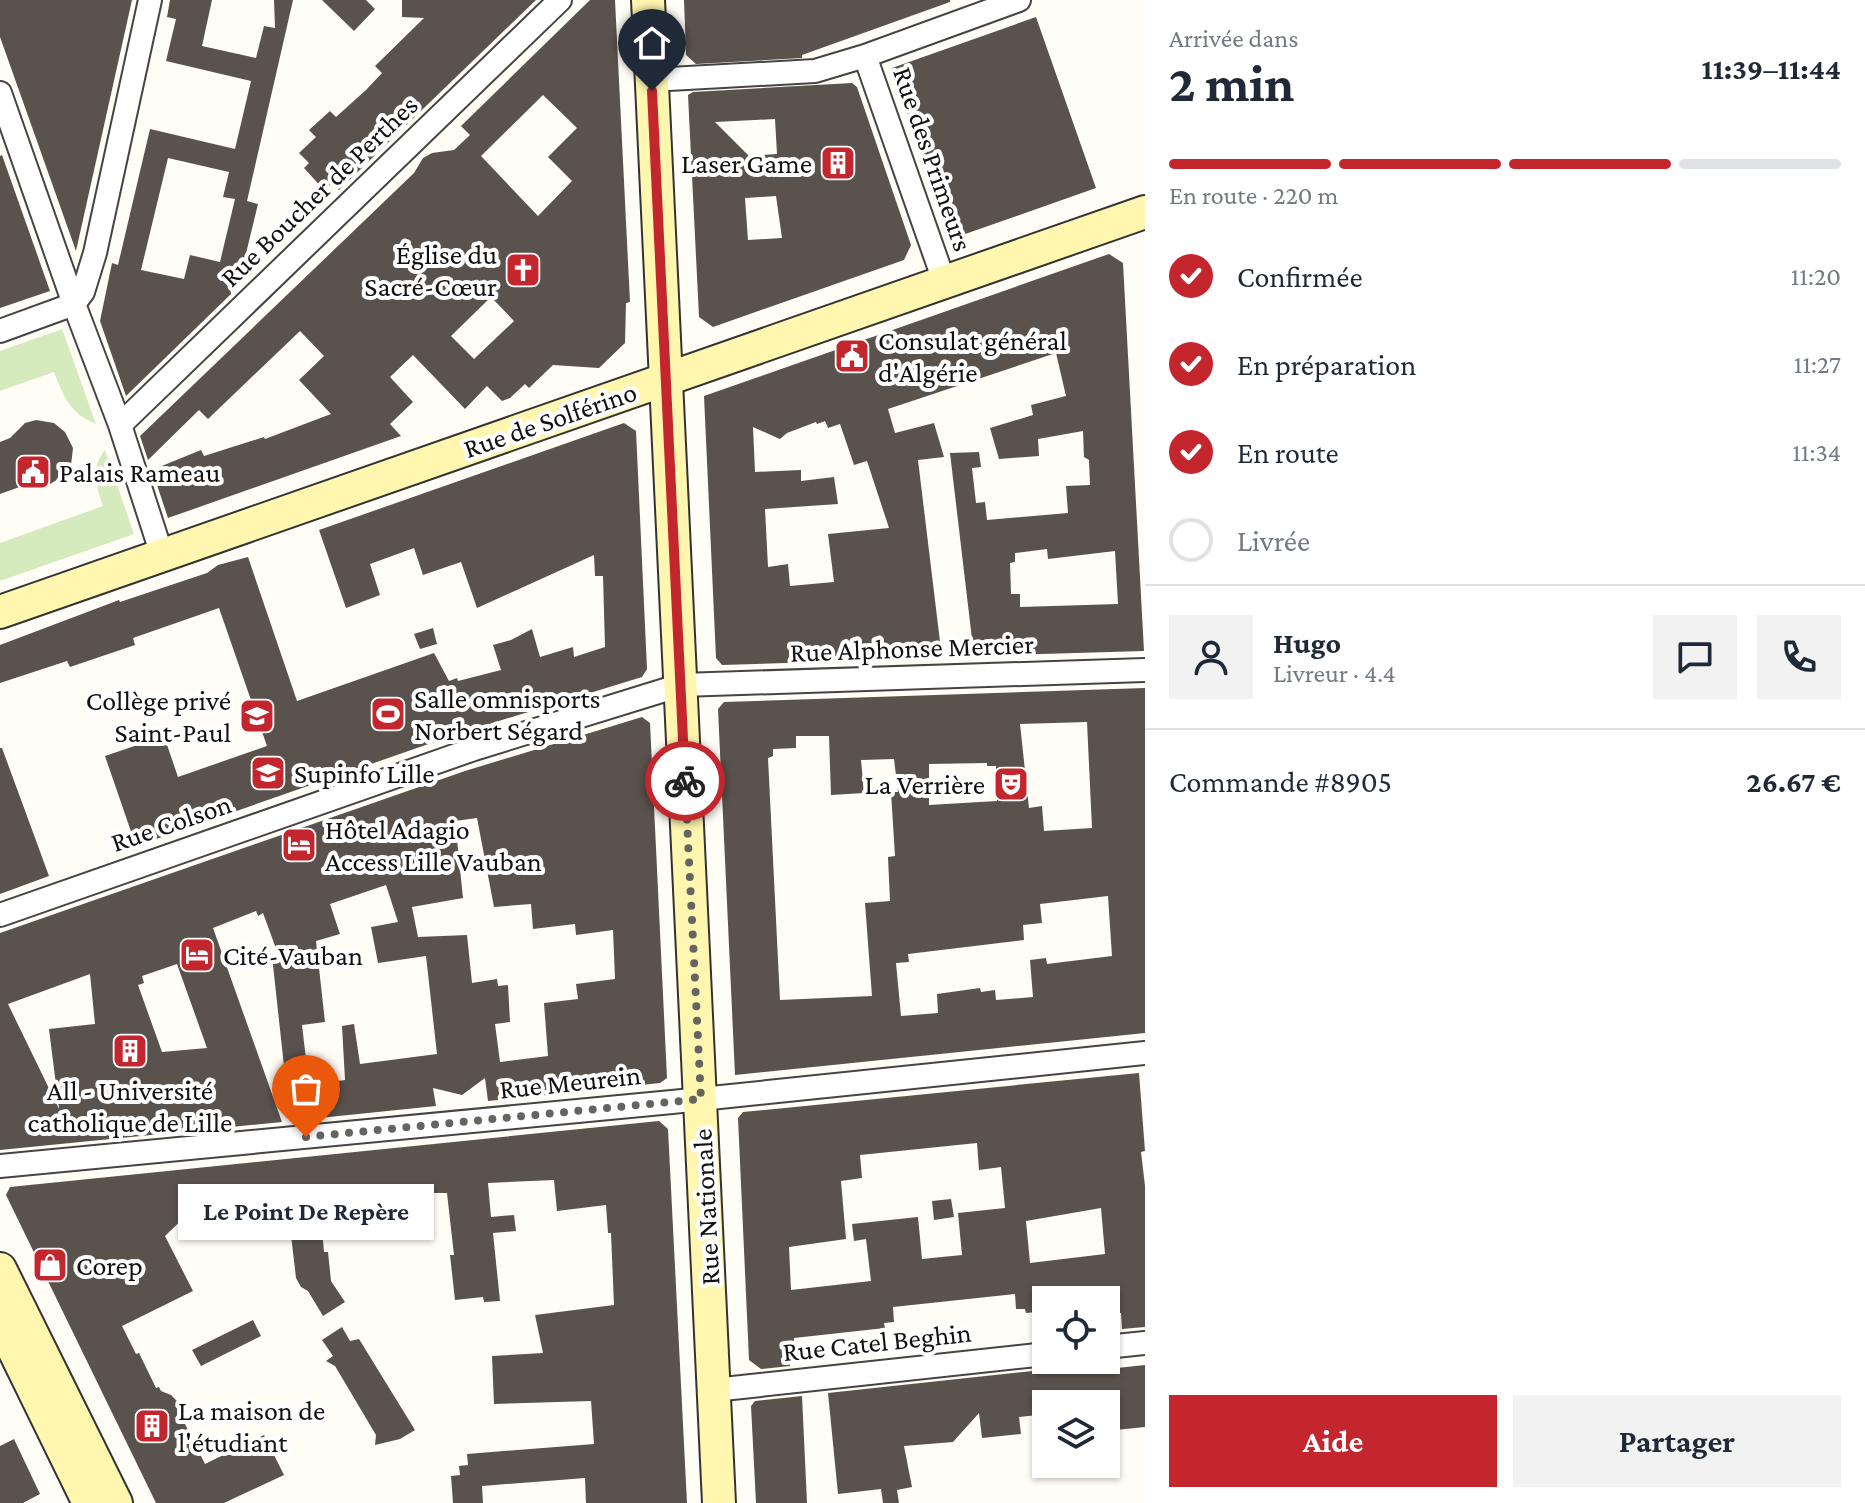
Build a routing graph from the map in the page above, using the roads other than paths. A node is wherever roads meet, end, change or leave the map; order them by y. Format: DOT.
graph roads {
  1 [pos="150,0"];
  2 [pos="560,0"];
  3 [pos="648,0"];
  4 [pos="1019,0"];
  5 [pos="865,56"];
  6 [pos="651,80"];
  7 [pos="0,93"];
  8 [pos="1144,217"];
  9 [pos="944,281"];
  10 [pos="74,304"];
  11 [pos="0,331"];
  12 [pos="666,380"];
  13 [pos="120,425"];
  14 [pos="162,555"];
  15 [pos="0,612"];
  16 [pos="1145,670"];
  17 [pos="681,685"];
  18 [pos="0,915"];
  19 [pos="1145,1053"];
  20 [pos="701,1099"];
  21 [pos="0,1166"];
  22 [pos="0,1269"];
  23 [pos="0,1321"];
  24 [pos="1145,1343"];
  25 [pos="1120,1346"];
  26 [pos="1032,1356"];
  27 [pos="714,1390"];
  28 [pos="89,1503"];
  29 [pos="116,1503"];
  30 [pos="719,1503"];
  1 -- 10 [label="street"];
  2 -- 13 [label="street, Rue Boucher de Perthes"];
  3 -- 6 [label="main road, Rue Nationale"];
  4 -- 5 [label="street"];
  5 -- 6 [label="street"];
  5 -- 9 [label="street, Rue des Primeurs"];
  6 -- 12 [label="main road, Rue Nationale"];
  7 -- 10 [label="street"];
  8 -- 9 [label="main road, Rue de Solférino"];
  9 -- 12 [label="main road, Rue de Solférino"];
  10 -- 11 [label="street"];
  10 -- 13 [label="street"];
  12 -- 14 [label="main road, Rue de Solférino"];
  12 -- 17 [label="main road, Rue Nationale"];
  13 -- 14 [label="street"];
  14 -- 15 [label="main road, Rue de Solférino"];
  16 -- 17 [label="street, Rue Alphonse Mercier"];
  17 -- 18 [label="street, Rue Colson"];
  17 -- 20 [label="main road, Rue Nationale"];
  19 -- 20 [label="street, Rue Meurein"];
  20 -- 21 [label="street, Rue Meurein"];
  20 -- 27 [label="main road, Rue Nationale"];
  22 -- 29 [label="main road"];
  23 -- 28 [label="main road"];
  24 -- 25 [label="street"];
  26 -- 27 [label="street, Rue Catel Beghin"];
  27 -- 30 [label="main road, Rue Nationale"];
}
